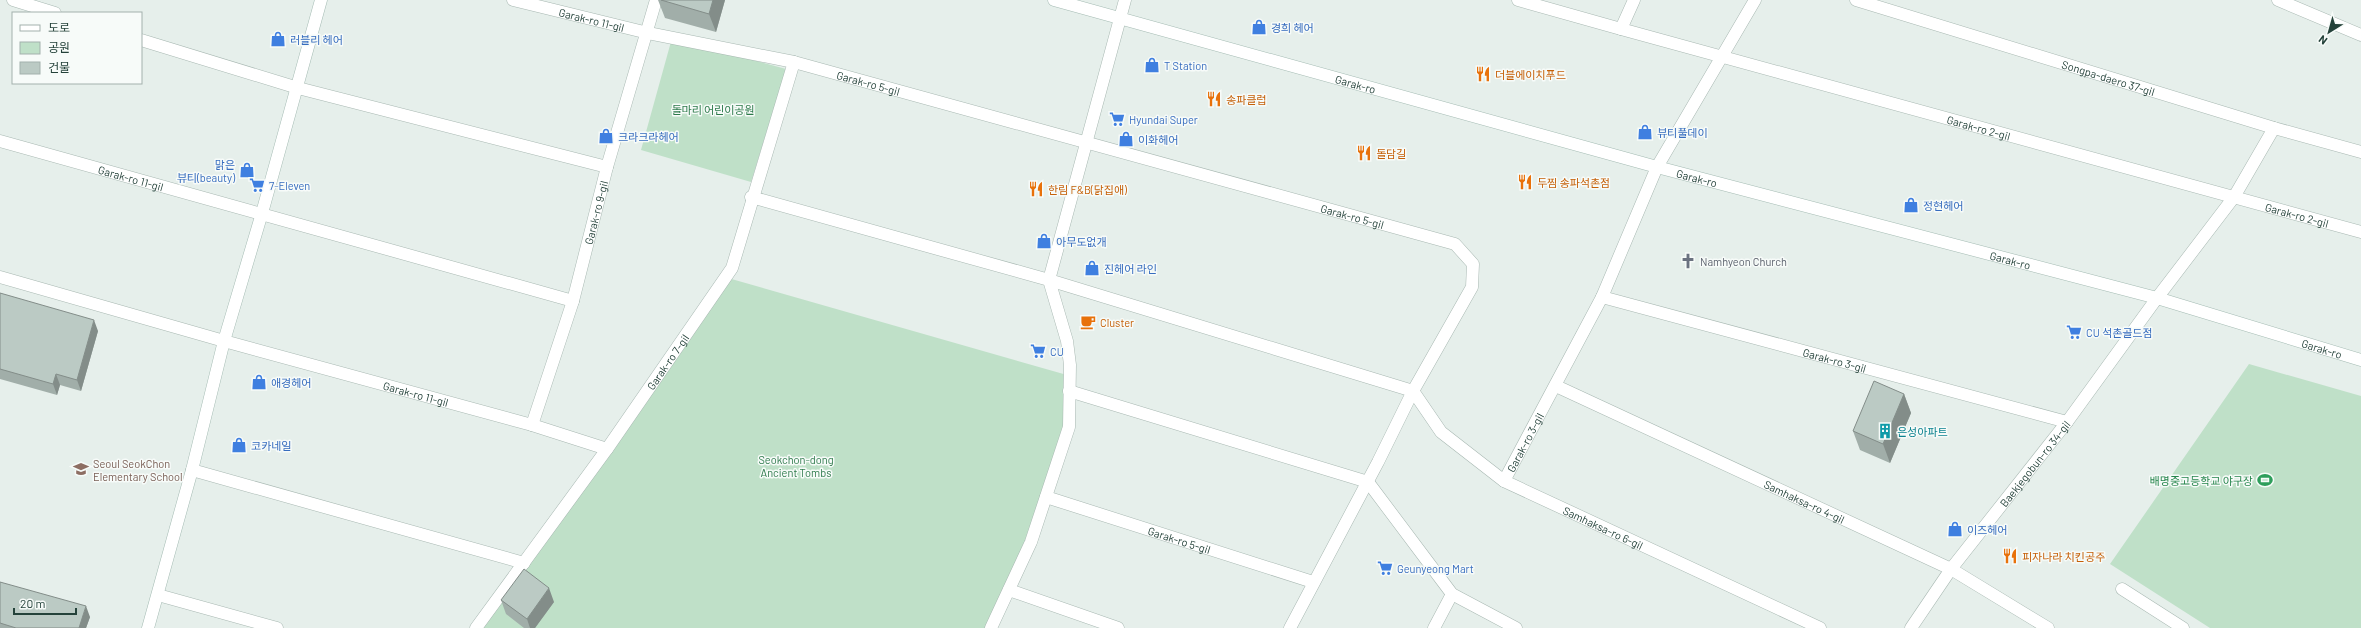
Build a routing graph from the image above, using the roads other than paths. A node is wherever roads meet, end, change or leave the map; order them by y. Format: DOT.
graph roads {
  1 [pos="13,0"];
  2 [pos="320,0"];
  3 [pos="513,0"];
  4 [pos="656,0"];
  5 [pos="1054,0"];
  6 [pos="1125,0"];
  7 [pos="1518,0"];
  8 [pos="1634,0"];
  9 [pos="1755,0"];
  10 [pos="1856,0"];
  11 [pos="2278,0"];
  12 [pos="52,12"];
  13 [pos="1120,18"];
  14 [pos="1621,29"];
  15 [pos="648,33"];
  16 [pos="2361,35"];
  17 [pos="142,40"];
  18 [pos="1723,57"];
  19 [pos="794,62"];
  20 [pos="298,88"];
  21 [pos="2274,128"];
  22 [pos="0,141"];
  23 [pos="1086,144"];
  24 [pos="2361,152"];
  25 [pos="607,167"];
  26 [pos="1656,167"];
  27 [pos="2234,196"];
  28 [pos="751,197"];
  29 [pos="262,213"];
  30 [pos="2361,232"];
  31 [pos="0,277"];
  32 [pos="1049,280"];
  33 [pos="1602,297"];
  34 [pos="2157,298"];
  35 [pos="573,301"];
  36 [pos="224,341"];
  37 [pos="2361,360"];
  38 [pos="1556,386"];
  39 [pos="1070,391"];
  40 [pos="1414,391"];
  41 [pos="2067,422"];
  42 [pos="532,425"];
  43 [pos="607,449"];
  44 [pos="192,470"];
  45 [pos="1504,481"];
  46 [pos="1368,482"];
  47 [pos="1046,497"];
  48 [pos="524,563"];
  49 [pos="1951,569"];
  50 [pos="1313,582"];
  51 [pos="2122,589"];
  52 [pos="1009,590"];
  53 [pos="1452,594"];
  54 [pos="158,595"];
  55 [pos="148,628"];
  56 [pos="277,628"];
  57 [pos="476,628"];
  58 [pos="991,628"];
  59 [pos="1118,628"];
  60 [pos="1290,628"];
  61 [pos="1434,628"];
  62 [pos="1516,628"];
  63 [pos="1820,628"];
  64 [pos="1911,628"];
  65 [pos="2048,628"];
  66 [pos="2183,628"];
  1 -- 12 [label="street"];
  2 -- 20 [label="street"];
  3 -- 15 [label="street, Garak-ro 11-gil"];
  4 -- 15 [label="street, Garak-ro 9-gil"];
  5 -- 13 [label="street, Garak-ro"];
  6 -- 13 [label="street"];
  7 -- 14 [label="street, Garak-ro 2-gil"];
  8 -- 14 [label="street"];
  9 -- 18 [label="street"];
  10 -- 21 [label="street, Songpa-daero 37-gil"];
  11 -- 16 [label="street"];
  13 -- 23 [label="street"];
  13 -- 26 [label="street, Garak-ro"];
  14 -- 18 [label="street, Garak-ro 2-gil"];
  15 -- 19 [label="street, Garak-ro 5-gil"];
  15 -- 25 [label="street, Garak-ro 9-gil"];
  17 -- 20 [label="street"];
  18 -- 26 [label="street"];
  18 -- 27 [label="street, Garak-ro 2-gil"];
  19 -- 23 [label="street, Garak-ro 5-gil"];
  19 -- 28 [label="street, Garak-ro 7-gil"];
  20 -- 25 [label="street"];
  20 -- 29 [label="street"];
  21 -- 24 [label="street, Songpa-daero 37-gil"];
  21 -- 27 [label="street"];
  22 -- 29 [label="street, Garak-ro 11-gil"];
  23 -- 32 [label="street"];
  23 -- 40 [label="street, Garak-ro 5-gil"];
  25 -- 35 [label="street, Garak-ro 9-gil"];
  26 -- 33 [label="street, Garak-ro 3-gil"];
  26 -- 34 [label="street, Garak-ro"];
  27 -- 30 [label="street, Garak-ro 2-gil"];
  27 -- 34 [label="street"];
  28 -- 32 [label="street"];
  28 -- 43 [label="street, Garak-ro 7-gil"];
  29 -- 35 [label="street, Garak-ro 11-gil"];
  29 -- 36 [label="street"];
  31 -- 36 [label="street, Garak-ro 11-gil"];
  32 -- 39 [label="street"];
  32 -- 40 [label="street"];
  33 -- 38 [label="street, Garak-ro 3-gil"];
  33 -- 41 [label="street, Garak-ro 3-gil"];
  34 -- 37 [label="street, Garak-ro"];
  34 -- 41 [label="street, Baekjegobun-ro 34-gil"];
  35 -- 42 [label="street, Garak-ro 9-gil"];
  36 -- 42 [label="street, Garak-ro 11-gil"];
  36 -- 44 [label="street"];
  38 -- 45 [label="street, Garak-ro 3-gil"];
  38 -- 49 [label="street, Samhaksa-ro 4-gil"];
  39 -- 46 [label="street"];
  39 -- 47 [label="street"];
  40 -- 45 [label="street, Samhaksa-ro 6-gil"];
  40 -- 46 [label="street, Garak-ro 5-gil"];
  41 -- 49 [label="street, Baekjegobun-ro 34-gil"];
  42 -- 43 [label="street, Garak-ro 11-gil"];
  43 -- 48 [label="street, Garak-ro 7-gil"];
  44 -- 48 [label="street"];
  44 -- 54 [label="street"];
  45 -- 63 [label="street, Samhaksa-ro 6-gil"];
  46 -- 50 [label="street, Garak-ro 5-gil"];
  46 -- 53 [label="street"];
  47 -- 50 [label="street, Garak-ro 5-gil"];
  47 -- 52 [label="street"];
  48 -- 57 [label="street, Garak-ro 7-gil"];
  49 -- 64 [label="street, Baekjegobun-ro 34-gil"];
  49 -- 65 [label="street, Samhaksa-ro 4-gil"];
  50 -- 60 [label="street, Garak-ro 5-gil"];
  51 -- 66 [label="street"];
  52 -- 58 [label="street"];
  52 -- 59 [label="street"];
  53 -- 61 [label="street"];
  53 -- 62 [label="street"];
  54 -- 55 [label="street"];
  54 -- 56 [label="street"];
}
